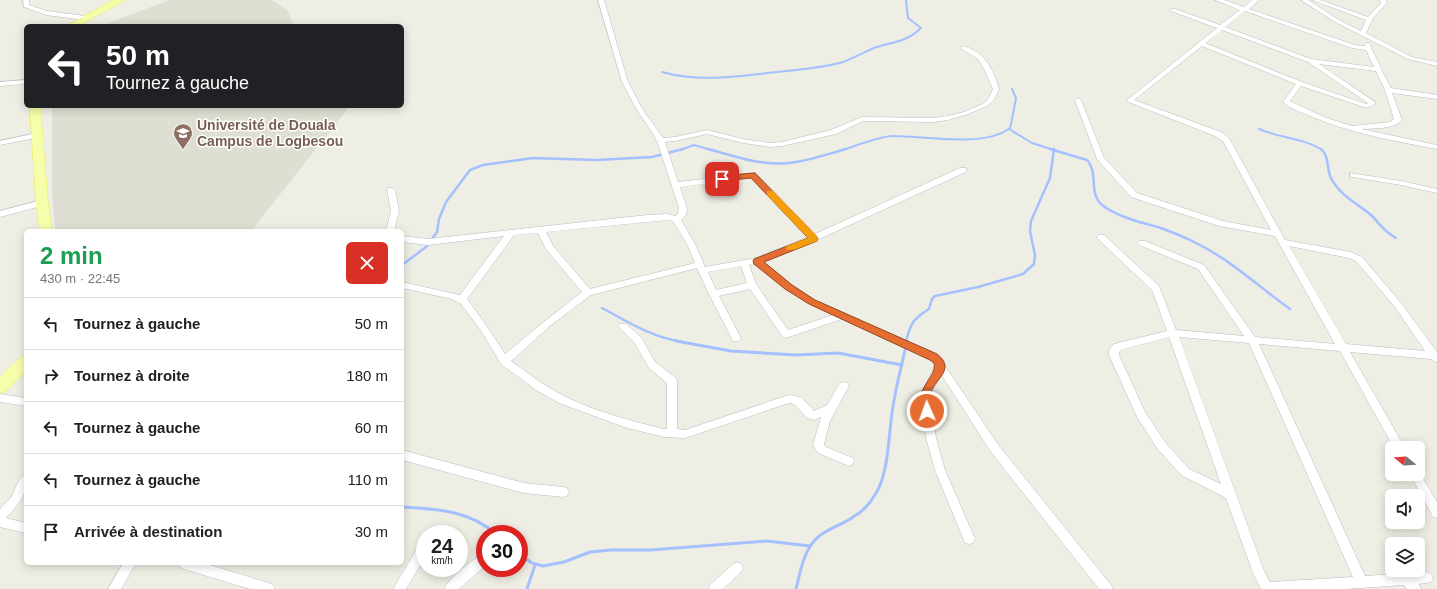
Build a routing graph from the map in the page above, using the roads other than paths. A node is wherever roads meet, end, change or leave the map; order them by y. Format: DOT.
graph roads {
  1 [pos="26,0"];
  2 [pos="121,0"];
  3 [pos="601,0"];
  4 [pos="1218,0"];
  5 [pos="1256,0"];
  6 [pos="1304,0"];
  7 [pos="1314,0"];
  8 [pos="1383,0"];
  9 [pos="1244,9"];
  10 [pos="1172,10"];
  11 [pos="85,18"];
  12 [pos="1369,19"];
  13 [pos="74,24"];
  14 [pos="1222,28"];
  15 [pos="1366,35"];
  16 [pos="1201,44"];
  17 [pos="963,48"];
  18 [pos="1368,48"];
  19 [pos="1310,61"];
  20 [pos="1437,64"];
  21 [pos="1380,70"];
  22 [pos="24,82"];
  23 [pos="1300,83"];
  24 [pos="0,84"];
  25 [pos="1388,90"];
  26 [pos="1437,97"];
  27 [pos="1078,100"];
  28 [pos="35,108"];
  29 [pos="1348,128"];
  30 [pos="37,135"];
  31 [pos="661,140"];
  32 [pos="0,143"];
  33 [pos="1437,147"];
  34 [pos="963,170"];
  35 [pos="1353,175"];
  36 [pos="675,184"];
  37 [pos="391,190"];
  38 [pos="1437,191"];
  39 [pos="42,204"];
  40 [pos="0,214"];
  41 [pos="676,219"];
  42 [pos="46,229"];
  43 [pos="390,229"];
  44 [pos="541,229"];
  45 [pos="511,233"];
  46 [pos="1277,234"];
  47 [pos="1101,237"];
  48 [pos="814,238"];
  49 [pos="404,239"];
  50 [pos="1282,242"];
  51 [pos="1142,243"];
  52 [pos="758,261"];
  53 [pos="744,262"];
  54 [pos="702,267"];
  55 [pos="404,285"];
  56 [pos="752,285"];
  57 [pos="588,293"];
  58 [pos="713,294"];
  59 [pos="462,299"];
  60 [pos="841,316"];
  61 [pos="623,326"];
  62 [pos="1171,333"];
  63 [pos="736,338"];
  64 [pos="1252,340"];
  65 [pos="1343,348"];
  66 [pos="1436,358"];
  67 [pos="504,361"];
  68 [pos="940,365"];
  69 [pos="24,366"];
  70 [pos="844,386"];
  71 [pos="0,387"];
  72 [pos="0,398"];
  73 [pos="24,402"];
  74 [pos="830,408"];
  75 [pos="672,434"];
  76 [pos="1396,441"];
  77 [pos="404,456"];
  78 [pos="849,461"];
  79 [pos="1419,481"];
  80 [pos="24,483"];
  81 [pos="563,492"];
  82 [pos="1230,494"];
  83 [pos="1437,512"];
  84 [pos="0,517"];
  85 [pos="0,522"];
  86 [pos="24,528"];
  87 [pos="969,539"];
  88 [pos="416,561"];
  89 [pos="129,565"];
  90 [pos="191,565"];
  91 [pos="476,566"];
  92 [pos="737,568"];
  93 [pos="1428,578"];
  94 [pos="1407,579"];
  95 [pos="1362,582"];
  96 [pos="1267,588"];
  97 [pos="114,589"];
  98 [pos="269,589"];
  99 [pos="399,589"];
  100 [pos="450,589"];
  101 [pos="714,589"];
  102 [pos="1107,589"];
  103 [pos="1415,589"];
  1 -- 11 [label="street"];
  2 -- 11 [label="main road"];
  3 -- 31 [label="street"];
  4 -- 9 [label="street"];
  5 -- 9 [label="street"];
  6 -- 15 [label="street"];
  7 -- 12 [label="street"];
  8 -- 12 [label="street"];
  9 -- 14 [label="street"];
  9 -- 18 [label="street"];
  10 -- 14 [label="street"];
  11 -- 13 [label="main road"];
  12 -- 15 [label="street"];
  14 -- 16 [label="street"];
  14 -- 19 [label="street"];
  15 -- 18 [label="street"];
  15 -- 20 [label="street"];
  16 -- 23 [label="street"];
  16 -- 46 [label="street"];
  17 -- 31 [label="street"];
  18 -- 21 [label="street"];
  19 -- 21 [label="street"];
  19 -- 23 [label="street"];
  21 -- 25 [label="street"];
  22 -- 24 [label="street"];
  23 -- 29 [label="street"];
  25 -- 26 [label="street"];
  25 -- 29 [label="street"];
  27 -- 46 [label="street"];
  28 -- 30 [label="main road"];
  29 -- 33 [label="street"];
  30 -- 32 [label="street"];
  30 -- 39 [label="main road"];
  31 -- 36 [label="street"];
  34 -- 48 [label="street"];
  35 -- 38 [label="street"];
  36 -- 41 [label="street"];
  36 -- 48 [label="street"];
  37 -- 43 [label="street"];
  39 -- 40 [label="street"];
  39 -- 42 [label="main road"];
  41 -- 44 [label="street"];
  41 -- 54 [label="street"];
  44 -- 45 [label="street"];
  44 -- 57 [label="street"];
  45 -- 49 [label="street"];
  45 -- 59 [label="street"];
  46 -- 50 [label="street"];
  47 -- 62 [label="street"];
  48 -- 52 [label="street"];
  50 -- 65 [label="street"];
  50 -- 66 [label="street"];
  51 -- 64 [label="street"];
  52 -- 53 [label="street"];
  52 -- 60 [label="street"];
  53 -- 54 [label="street"];
  53 -- 56 [label="street"];
  54 -- 57 [label="street"];
  54 -- 58 [label="street"];
  55 -- 59 [label="street"];
  56 -- 58 [label="street"];
  56 -- 60 [label="street"];
  57 -- 67 [label="street"];
  58 -- 63 [label="street"];
  59 -- 67 [label="street"];
  60 -- 68 [label="street"];
  61 -- 75 [label="street"];
  62 -- 64 [label="street"];
  62 -- 82 [label="street"];
  62 -- 82 [label="street"];
  64 -- 65 [label="street"];
  64 -- 95 [label="street"];
  65 -- 66 [label="street"];
  65 -- 76 [label="street"];
  67 -- 75 [label="street"];
  68 -- 87 [label="street"];
  68 -- 102 [label="street"];
  69 -- 71 [label="main road"];
  70 -- 74 [label="street"];
  72 -- 73 [label="street"];
  74 -- 75 [label="street"];
  74 -- 78 [label="street"];
  77 -- 81 [label="street"];
  79 -- 83 [label="street"];
  80 -- 84 [label="street"];
  82 -- 96 [label="street"];
  85 -- 86 [label="street"];
  88 -- 99 [label="street"];
  89 -- 97 [label="street"];
  90 -- 98 [label="street"];
  91 -- 100 [label="street"];
  92 -- 101 [label="street"];
  93 -- 94 [label="street"];
  94 -- 95 [label="street"];
  94 -- 103 [label="street"];
  95 -- 96 [label="street"];
}
